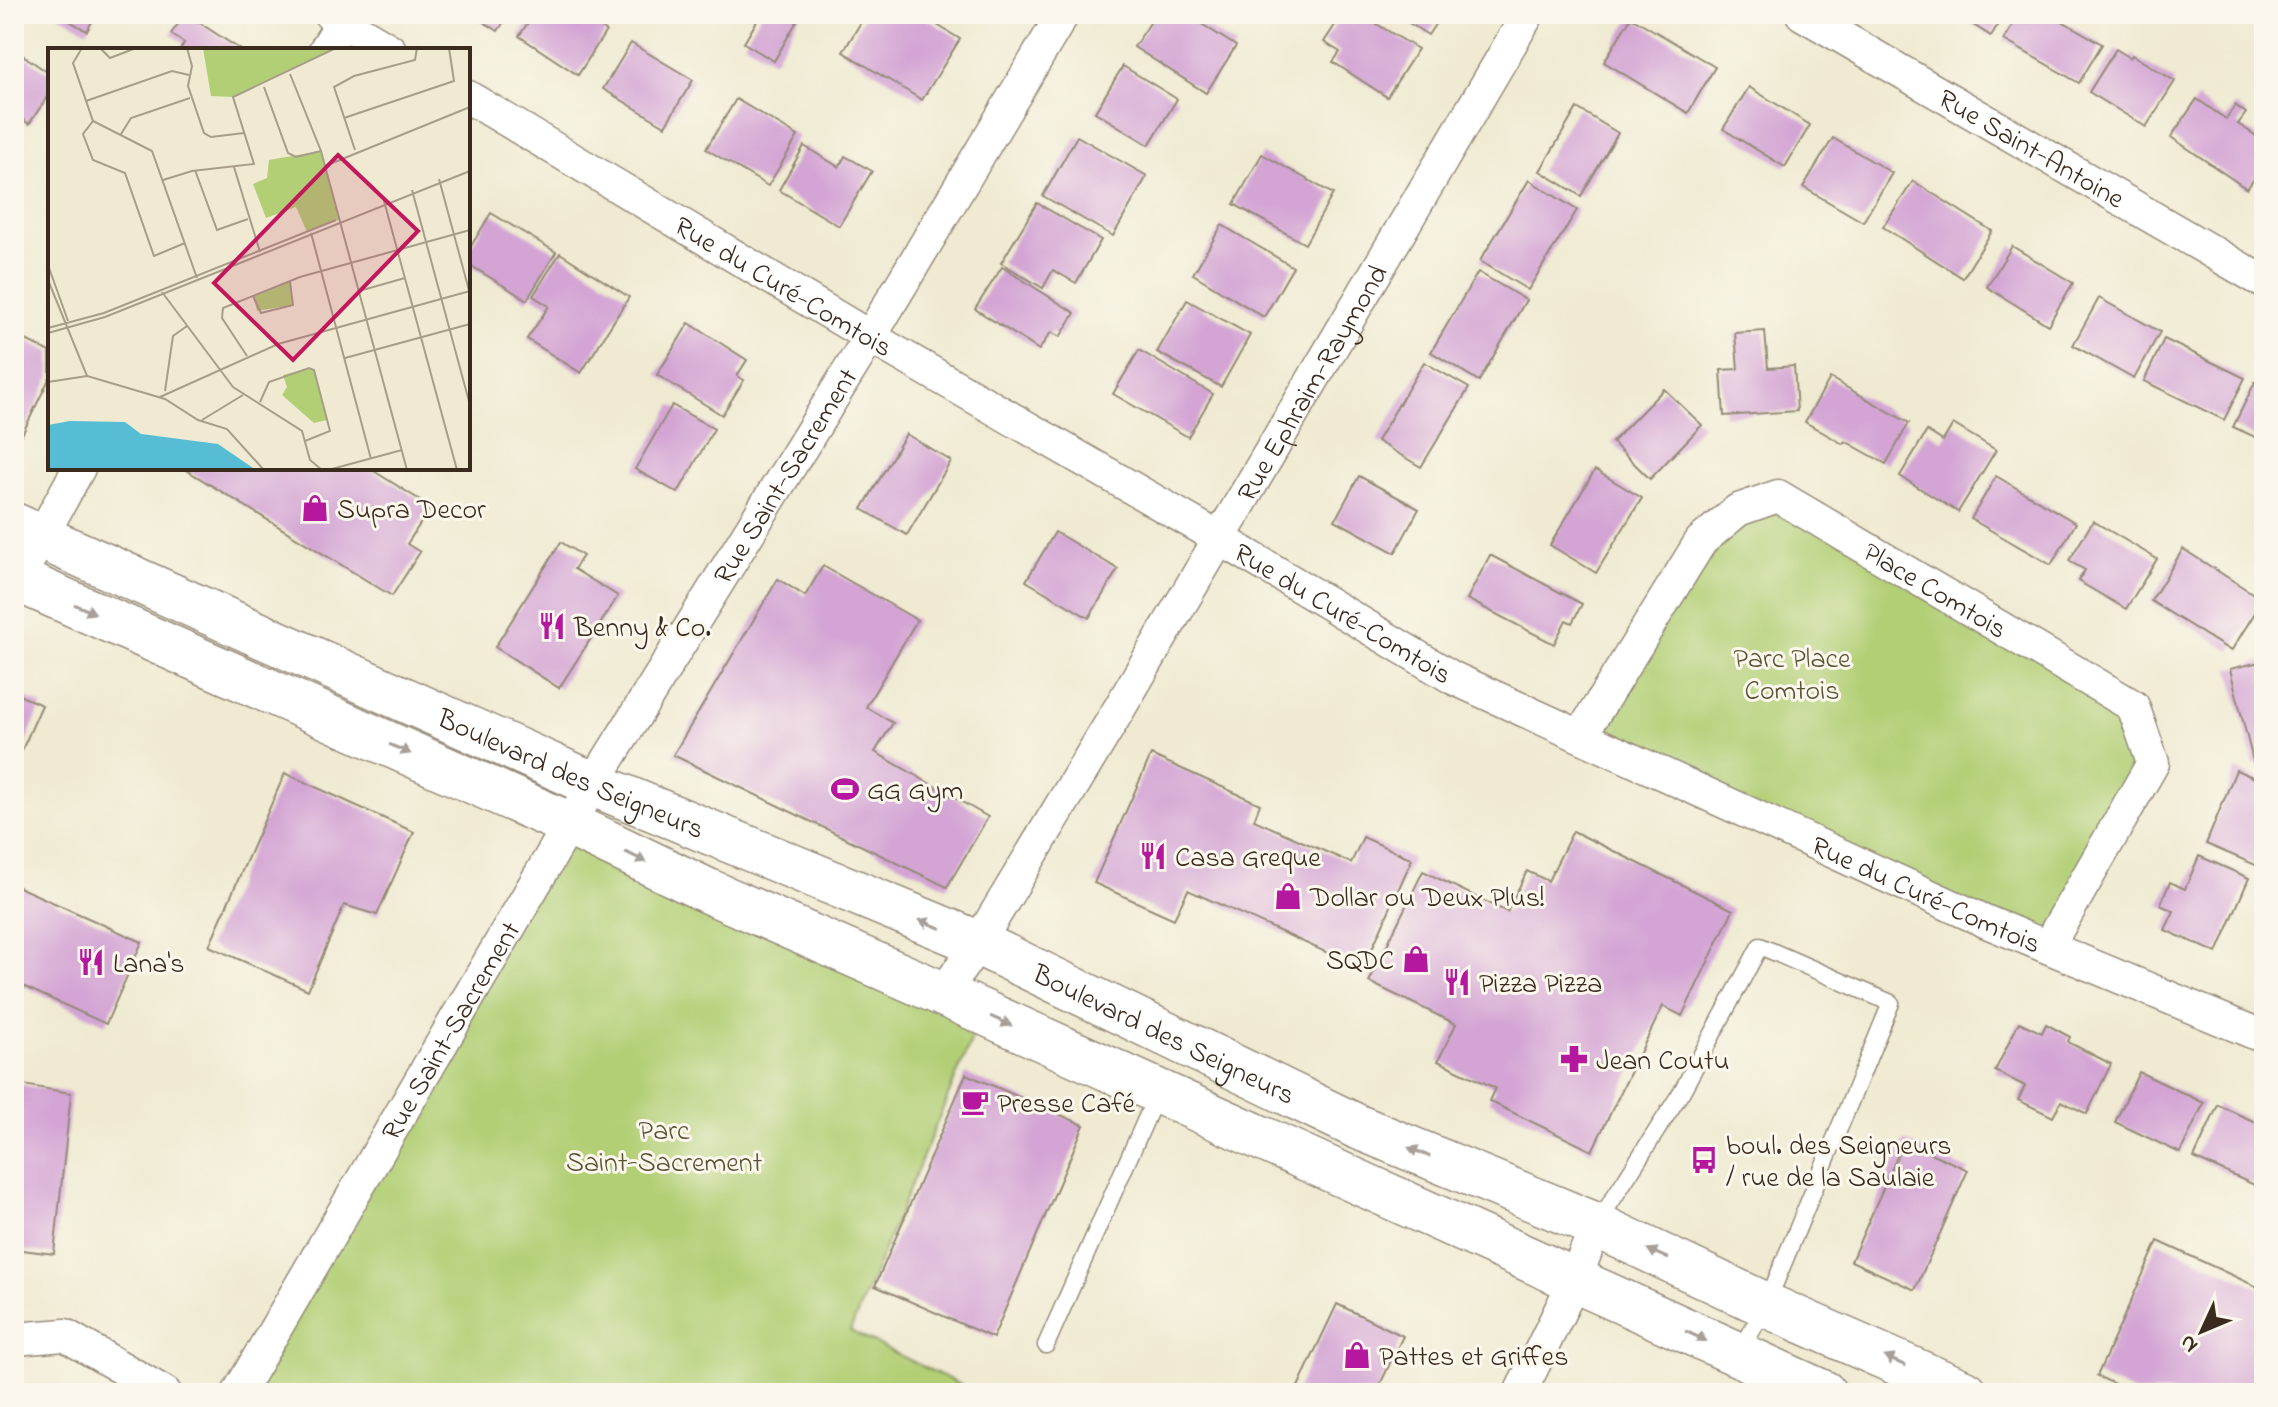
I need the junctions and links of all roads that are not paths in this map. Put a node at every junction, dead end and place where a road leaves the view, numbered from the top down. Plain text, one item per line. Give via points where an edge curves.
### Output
1 (1063, 14) edge
2 (1528, 14) edge
3 (1802, 14) edge
4 (339, 16) edge
5 (326, 48) edge
6 (387, 48) edge
7 (470, 98) edge
8 (2264, 282) edge
9 (870, 337) junction
10 (77, 470) edge
11 (27, 531) edge
12 (1219, 538) junction
13 (16, 579) edge
14 (264, 638) junction
15 (244, 679) junction
16 (360, 680) junction
17 (341, 723) junction
18 (1581, 735) junction
19 (593, 784) junction
20 (569, 824) junction
21 (978, 943) junction
22 (2048, 946) junction
23 (943, 994) junction
24 (2264, 1037) edge
25 (1159, 1091) junction
26 (1596, 1225) junction
27 (1575, 1280) junction
28 (1766, 1305) junction
29 (14, 1339) edge
30 (1046, 1345) dead end
31 (1738, 1356) junction
32 (1798, 1388) edge
33 (165, 1393) edge
34 (238, 1393) edge
35 (1520, 1393) edge
36 (1966, 1393) edge

1 - 9 street, Rue Saint-Sacrement
2 - 12 street, Rue Ephraim-Raymond
3 - 8 street, Rue Saint-Antoine
4 - 5 street
4 - 6 street
7 - 9 street, Rue du Curé-Comtois
9 - 12 street, Rue du Curé-Comtois
9 - 19 street, Rue Saint-Sacrement
10 - 11 street
11 - 13 street
11 - 14 main road, Boulevard des Seigneurs
12 - 18 street, Rue du Curé-Comtois via 1453,678
12 - 21 street, Rue Ephraim-Raymond
13 -> 15 main road, Boulevard des Seigneurs
14 - 15 main road
14 - 16 main road, Boulevard des Seigneurs
15 - 17 main road, Boulevard des Seigneurs
16 - 17 main road
16 - 19 main road, Boulevard des Seigneurs
17 -> 20 main road, Boulevard des Seigneurs
18 - 22 street, Rue du Curé-Comtois
18 - 22 street, Place Comtois via 1701,541 1738,510 1778,496 2133,706 2153,763
19 - 20 street, Rue Saint-Sacrement
21 -> 19 main road, Boulevard des Seigneurs
20 -> 23 main road, Boulevard des Seigneurs
20 - 34 street, Rue Saint-Sacrement
21 - 23 street, Rue Ephraim-Raymond
26 -> 21 main road, Boulevard des Seigneurs via 1358,1127
22 - 24 street, Rue du Curé-Comtois
23 -> 25 main road, Boulevard des Seigneurs
25 - 27 main road, Boulevard des Seigneurs
25 - 30 lane
26 - 27 street
28 -> 26 main road, Boulevard des Seigneurs
26 - 28 lane via 1682,1091 1760,946 1891,1003
27 -> 31 main road, Boulevard des Seigneurs
27 - 35 street
28 - 31 lane
36 -> 28 main road, Boulevard des Seigneurs
29 - 33 street via 65,1335
31 - 32 main road, Boulevard des Seigneurs

